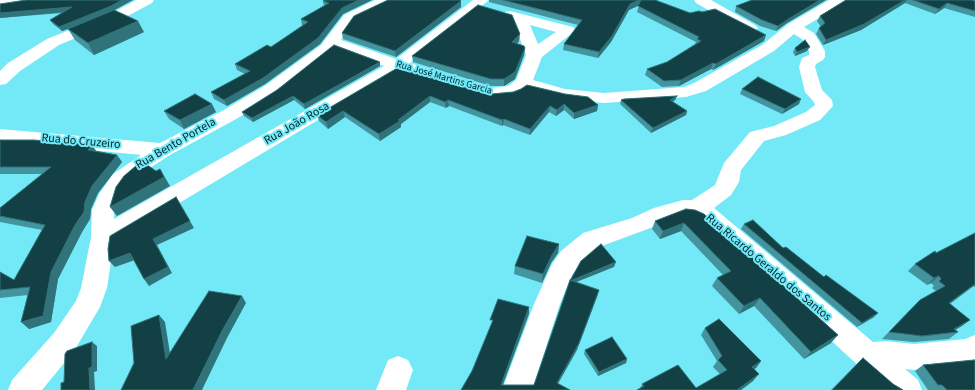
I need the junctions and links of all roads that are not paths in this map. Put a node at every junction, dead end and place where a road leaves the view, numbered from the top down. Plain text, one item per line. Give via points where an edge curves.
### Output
1 (24, 0) edge
2 (147, 0) edge
3 (386, 0) edge
4 (457, 0) edge
5 (701, 0) edge
6 (839, 0) edge
7 (0, 3) edge
8 (486, 6) edge
9 (520, 18) junction
10 (793, 27) junction
11 (779, 40) junction
12 (332, 42) junction
13 (534, 55) junction
14 (398, 65) junction
15 (0, 80) edge
16 (522, 83) junction
17 (0, 135) edge
18 (163, 150) junction
19 (696, 209) junction
20 (103, 237) junction
21 (975, 348) edge
22 (869, 355) junction
23 (23, 390) edge
24 (517, 390) edge
25 (907, 390) edge

1 - 7 street
2 - 15 street via 119,15 53,42 14,67
3 - 12 street, Rua Bento Portela via 349,18
4 - 8 street
5 - 11 street via 754,30
6 - 10 street
8 - 9 street
8 - 14 street, Rua João Rosa
9 - 13 street
9 - 13 street via 568,30
10 - 11 street
10 - 19 street via 808,36 817,51 817,57 808,62 807,67 814,92 823,100 824,106 813,116 786,128 757,136 731,168 723,190
11 - 16 street via 711,81 686,92 588,98
12 - 14 street, Rua José Martins Garcia
12 - 18 street, Rua Bento Portela via 320,55 272,89
13 - 16 street
14 - 16 street, Rua José Martins Garcia via 491,93 511,92
14 - 20 street, Rua João Rosa
17 - 18 street, Rua do Cruzeiro
18 - 20 street, Rua Bento Portela via 135,168 115,187 104,210
19 - 22 street, Rua Ricardo Geraldo dos Santos via 710,216
19 - 24 street, Rua Ricardo Geraldo dos Santos via 683,208 668,212 591,240 570,258 561,271 542,315
20 - 23 street, Rua Bento Portela via 94,288 87,307 64,342
21 - 22 street via 965,352 914,356
22 - 25 street, Rua Ricardo Geraldo dos Santos

